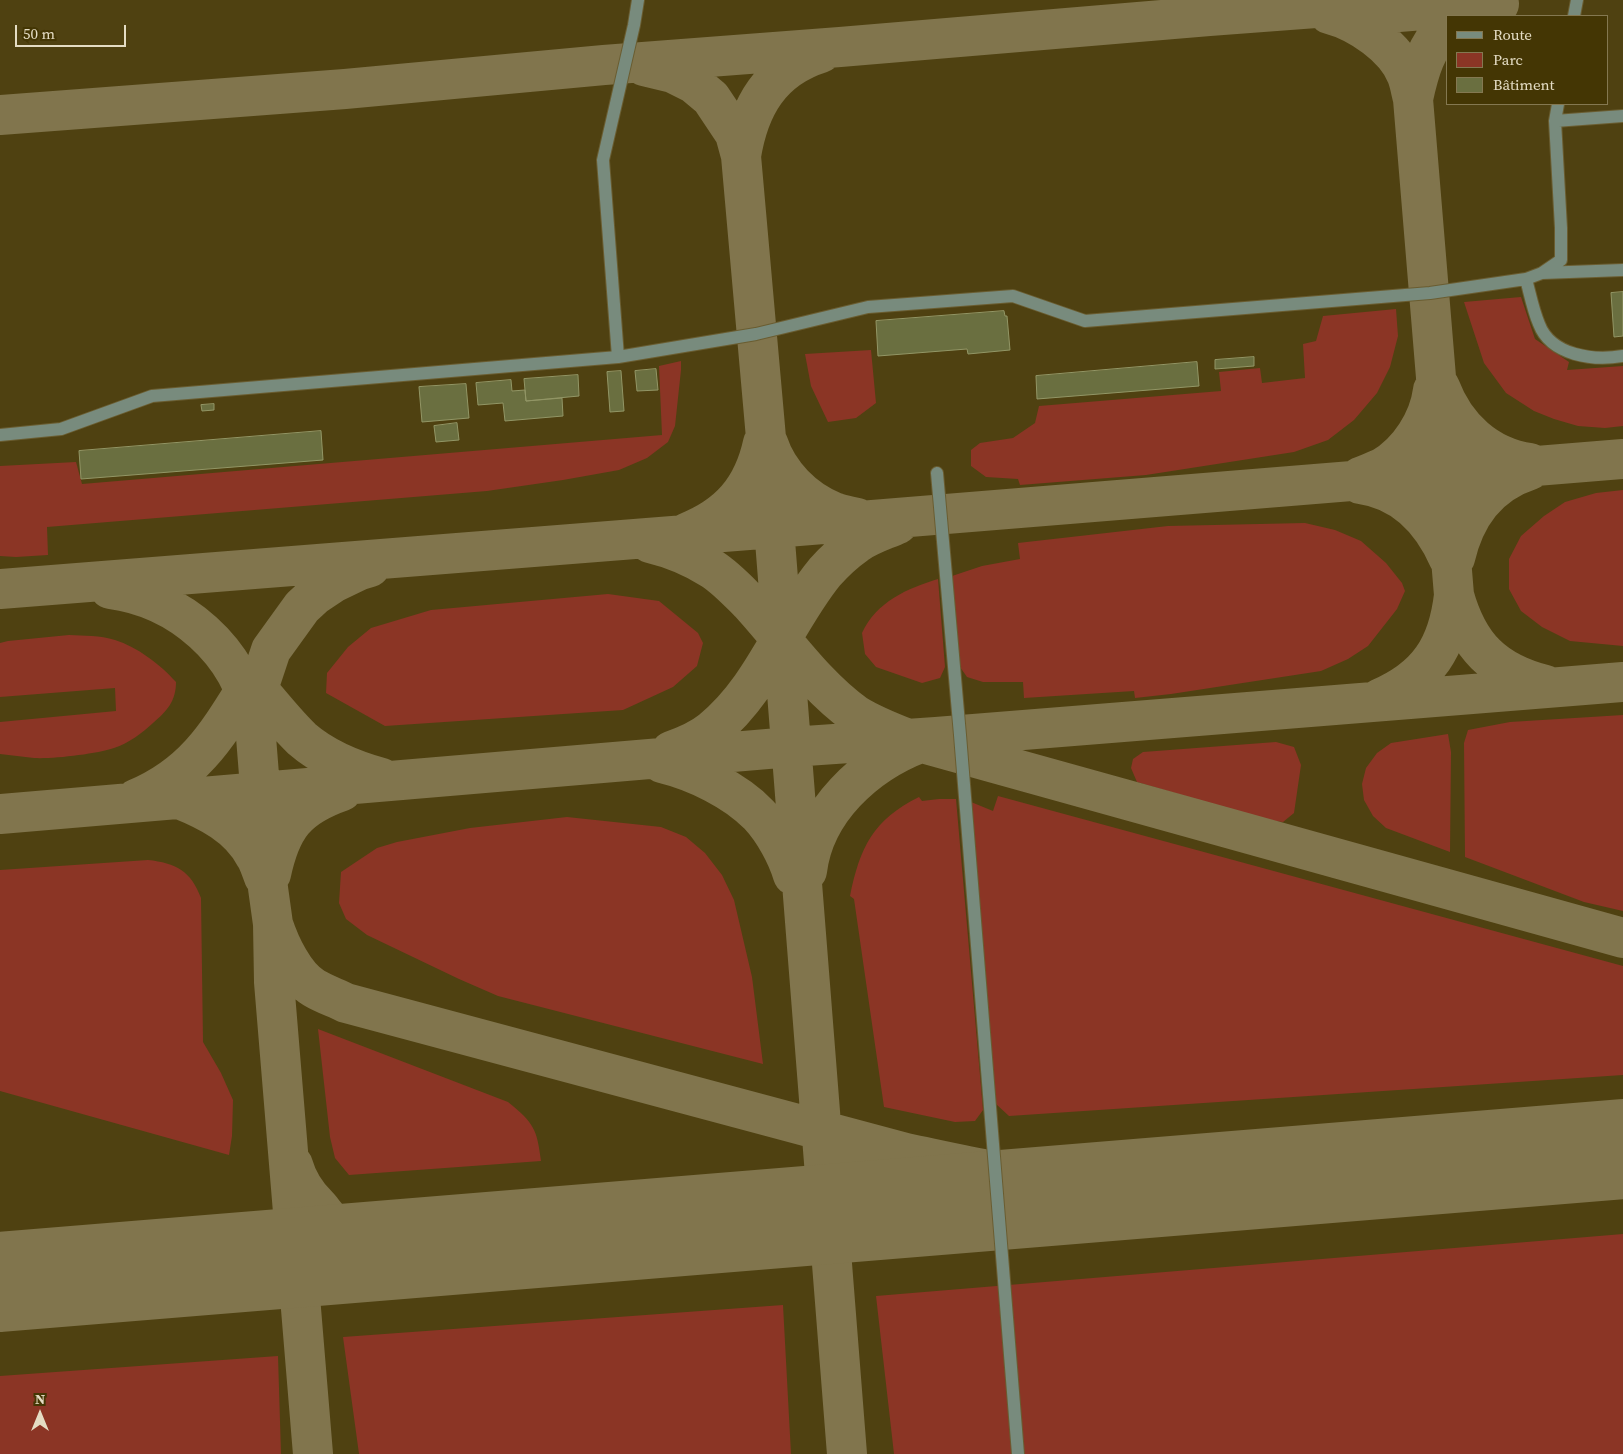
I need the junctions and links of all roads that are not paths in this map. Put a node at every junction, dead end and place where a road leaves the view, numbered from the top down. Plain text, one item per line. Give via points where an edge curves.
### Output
1 (638, 0) edge
2 (1577, 0) edge
3 (1574, 15) edge
4 (1558, 105) edge
5 (1623, 116) edge
6 (1555, 121) junction
7 (1623, 270) edge
8 (1542, 273) junction
9 (1526, 280) junction
10 (1623, 356) edge
11 (618, 357) junction
12 (0, 434) edge
13 (937, 472) dead end
14 (1018, 1454) edge

1 - 11 lane via 602,160
2 - 3 lane
4 - 6 lane
5 - 6 lane
6 - 8 lane via 1561,260
7 - 8 lane
8 - 9 lane
9 - 10 lane via 1539,326 1564,351 1587,357
9 - 11 lane via 1427,293 1085,322 1013,296 868,307 756,334
11 - 12 lane via 152,396 61,428
13 - 14 lane

